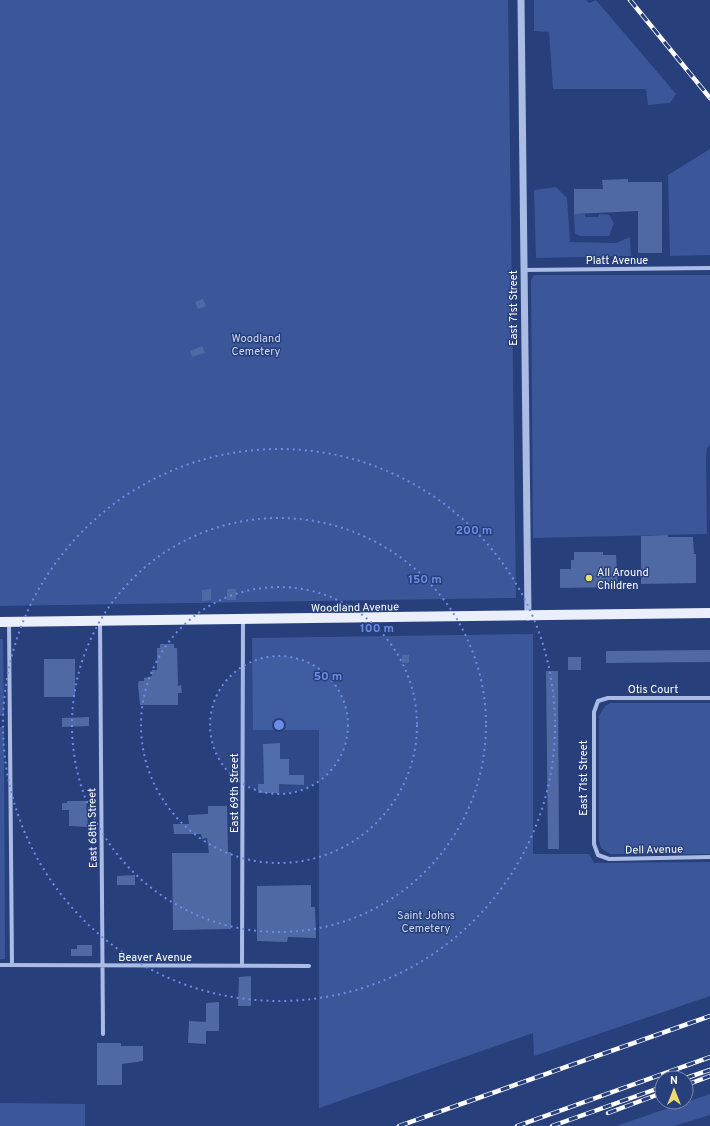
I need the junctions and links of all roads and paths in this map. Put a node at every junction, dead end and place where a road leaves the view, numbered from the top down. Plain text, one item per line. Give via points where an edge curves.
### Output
1 (521, 0) edge
2 (710, 268) edge
3 (524, 270) junction
4 (710, 613) edge
5 (528, 616) junction
6 (243, 620) junction
7 (5, 622) edge
8 (100, 622) junction
9 (710, 698) edge
10 (598, 701) joint
11 (598, 855) joint
12 (710, 857) edge
13 (0, 965) edge
14 (12, 966) junction
15 (103, 966) junction
16 (242, 966) junction
17 (309, 966) dead end
18 (103, 1034) dead end

1 - 3 street, East 71st Street
2 - 3 street, Platt Avenue
3 - 5 street, East 71st Street
4 - 5 main road, Woodland Avenue
5 - 6 main road, Woodland Avenue
6 - 8 main road, Woodland Avenue
6 - 16 street, East 69th Street
7 - 8 main road, Woodland Avenue
7 - 14 street
8 - 15 street, East 68th Street
9 - 10 street, Otis Court via 608,698
10 - 11 street, East 71st Street via 594,712 594,844
11 - 12 street, Dell Avenue via 609,858
13 - 14 street, Beaver Avenue
14 - 15 street, Beaver Avenue
15 - 16 street, Beaver Avenue
15 - 18 street, East 68th Street
16 - 17 street, Beaver Avenue

